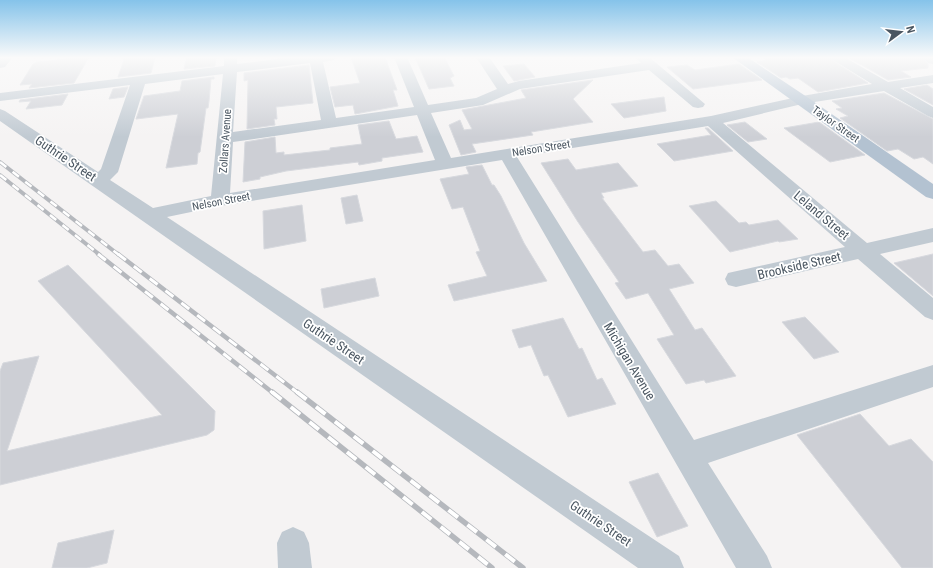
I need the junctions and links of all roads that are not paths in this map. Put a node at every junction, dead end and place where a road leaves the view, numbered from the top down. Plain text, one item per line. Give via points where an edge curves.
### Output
1 (110, 84) edge
2 (137, 84) edge
3 (229, 84) edge
4 (325, 84) edge
5 (412, 84) edge
6 (500, 84) edge
7 (527, 84) edge
8 (673, 84) edge
9 (777, 84) edge
10 (882, 84) edge
11 (901, 84) edge
12 (886, 86) junction
13 (505, 90) junction
14 (0, 97) edge
15 (802, 100) junction
16 (698, 104) dead end
17 (423, 110) junction
18 (933, 113) edge
19 (0, 114) edge
20 (711, 121) junction
21 (329, 123) junction
22 (225, 138) junction
23 (506, 153) junction
24 (445, 163) junction
25 (98, 180) junction
26 (933, 193) edge
27 (220, 200) junction
28 (149, 215) junction
29 (933, 235) edge
30 (864, 251) junction
31 (736, 279) dead end
32 (933, 311) edge
33 (933, 376) edge
34 (687, 456) junction
35 (667, 568) edge
36 (755, 568) edge

1 - 14 street
2 - 25 street via 110,172
3 - 22 street, Zollars Avenue
4 - 21 street
5 - 17 street
6 - 13 street
7 - 13 street
8 - 16 street
9 - 15 main road, Taylor Street
10 - 12 street
11 - 12 street, Nelson Street
12 - 15 street, Nelson Street
12 - 18 street
13 - 17 street via 478,102
15 - 20 street, Nelson Street
15 - 26 main road, Taylor Street
17 - 21 street
17 - 24 street
19 - 25 street, Guthrie Street
20 - 23 street, Nelson Street
20 - 30 street, Leland Street
21 - 22 street
22 - 27 street, Zollars Avenue
23 - 24 street, Nelson Street
23 - 34 street, Michigan Avenue
24 - 27 street, Nelson Street
25 - 28 street, Guthrie Street
27 - 28 street, Nelson Street
28 - 35 street, Guthrie Street
29 - 30 street, Brookside Street
30 - 31 street, Brookside Street
30 - 32 street, Leland Street
33 - 34 street
34 - 36 street, Michigan Avenue

